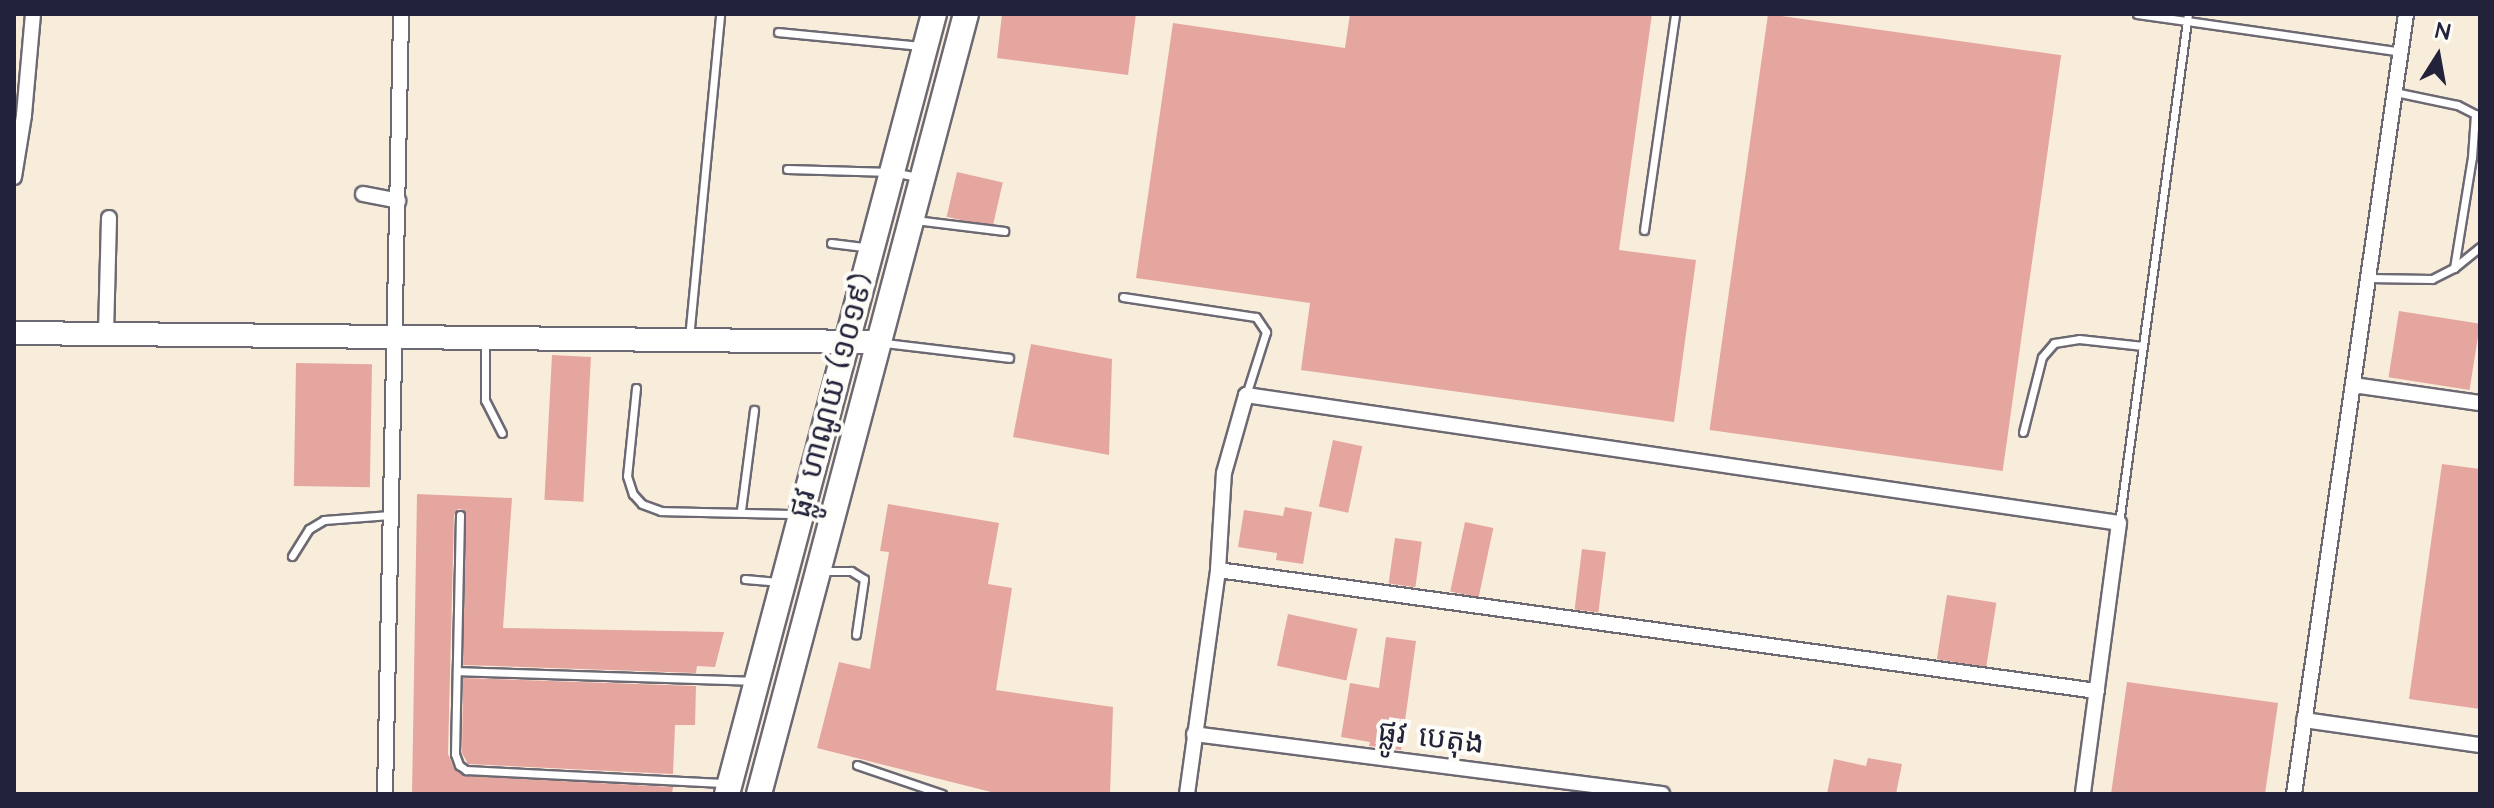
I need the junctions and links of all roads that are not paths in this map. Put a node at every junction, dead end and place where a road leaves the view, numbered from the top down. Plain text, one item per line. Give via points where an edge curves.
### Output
1 (33, 14) edge
2 (401, 14) edge
3 (720, 14) edge
4 (934, 14) edge
5 (966, 14) edge
6 (1675, 14) edge
7 (2137, 14) edge
8 (2406, 14) edge
9 (2155, 15) edge
10 (2188, 18) edge
11 (778, 32) dead end
12 (926, 47) junction
13 (2401, 52) junction
14 (2395, 92) junction
15 (2478, 116) edge
16 (787, 169) dead end
17 (892, 172) junction
18 (14, 177) edge
19 (924, 178) junction
20 (363, 194) dead end
21 (398, 201) junction
22 (109, 218) dead end
23 (912, 219) junction
24 (1644, 230) dead end
25 (1004, 231) dead end
26 (831, 243) dead end
27 (2480, 247) edge
28 (872, 248) junction
29 (2454, 268) junction
30 (2368, 278) junction
31 (1123, 297) dead end
32 (14, 333) edge
33 (106, 333) junction
34 (392, 337) junction
35 (485, 338) junction
36 (689, 340) junction
37 (848, 342) junction
38 (879, 342) junction
39 (2143, 346) junction
40 (1009, 358) dead end
41 (2353, 385) junction
42 (636, 388) dead end
43 (1246, 395) junction
44 (2480, 403) edge
45 (754, 410) dead end
46 (2023, 432) dead end
47 (502, 433) dead end
48 (741, 510) junction
49 (802, 514) junction
50 (390, 515) junction
51 (460, 515) dead end
52 (2119, 523) junction
53 (292, 556) dead end
54 (1218, 570) junction
55 (818, 571) junction
56 (745, 579) dead end
57 (784, 582) junction
58 (856, 634) dead end
59 (457, 671) junction
60 (758, 681) junction
61 (2097, 691) junction
62 (2304, 720) junction
63 (1194, 734) junction
64 (2480, 745) edge
65 (857, 765) dead end
66 (729, 789) edge
67 (385, 794) edge
68 (759, 794) edge
69 (942, 794) edge
70 (1187, 794) edge
71 (1662, 794) edge
72 (2083, 794) edge
73 (2294, 794) edge

1 - 18 street
2 - 21 street
3 - 36 lane
4 - 12 main road, ផ្លូវ ហាណូយ (១០១៩)
5 - 19 main road, ផ្លូវ ហាណូយ (១០១៩)
6 - 24 lane
7 - 9 lane
8 - 13 street
9 - 10 lane
10 - 13 lane
10 - 39 lane
11 - 12 lane
12 - 17 main road, ផ្លូវ ហាណូយ (១០១៩)
13 - 14 street
14 - 15 lane via 2457,105
14 - 30 street
15 - 29 lane
16 - 17 lane
17 - 19 lane
17 - 28 main road, ផ្លូវ ហាណូយ (១០១៩)
19 - 23 main road, ផ្លូវ ហាណូយ (១០១៩)
20 - 21 street
21 - 34 street
22 - 33 street
23 - 25 lane
23 - 38 main road, ផ្លូវ ហាណូយ (១០១៩)
26 - 28 lane
27 - 29 lane
28 - 37 main road, ផ្លូវ ហាណូយ (១០១៩)
29 - 30 lane via 2432,279
30 - 41 street
31 - 43 lane via 1256,317 1266,332
32 - 33 street
33 - 34 street
34 - 35 street
34 - 50 street
35 - 36 street
35 - 47 lane via 485,400
36 - 37 street
37 - 38 street
37 - 49 main road, ផ្លូវ ហាណូយ (១០១៩)
38 - 40 lane
38 - 55 main road, ផ្លូវ ហាណូយ (១០១៩)
39 - 46 lane via 2079,339 2054,343 2042,357
39 - 52 lane
41 - 44 street
41 - 62 street
42 - 48 lane via 627,476 633,494 661,511
43 - 52 street
43 - 54 street via 1224,473
45 - 48 lane
48 - 49 lane
49 - 57 main road, ផ្លូវ ហាណូយ (១០១៩)
50 - 53 lane via 324,520 309,529
50 - 67 street
51 - 59 lane
52 - 61 street
54 - 61 street
54 - 63 street
55 - 58 lane via 851,571 864,579
55 - 68 main road, ផ្លូវ ហាណូយ (១០១៩)
56 - 57 lane
57 - 60 main road, ផ្លូវ ហាណូយ (១០១៩)
59 - 60 lane
59 - 66 lane via 455,754 466,770
60 - 66 main road, ផ្លូវ ហាណូយ (១០១៩)
61 - 72 street
62 - 64 street
62 - 73 street
63 - 70 street
63 - 71 street, ផ្លូវ បេតុង
65 - 69 lane

